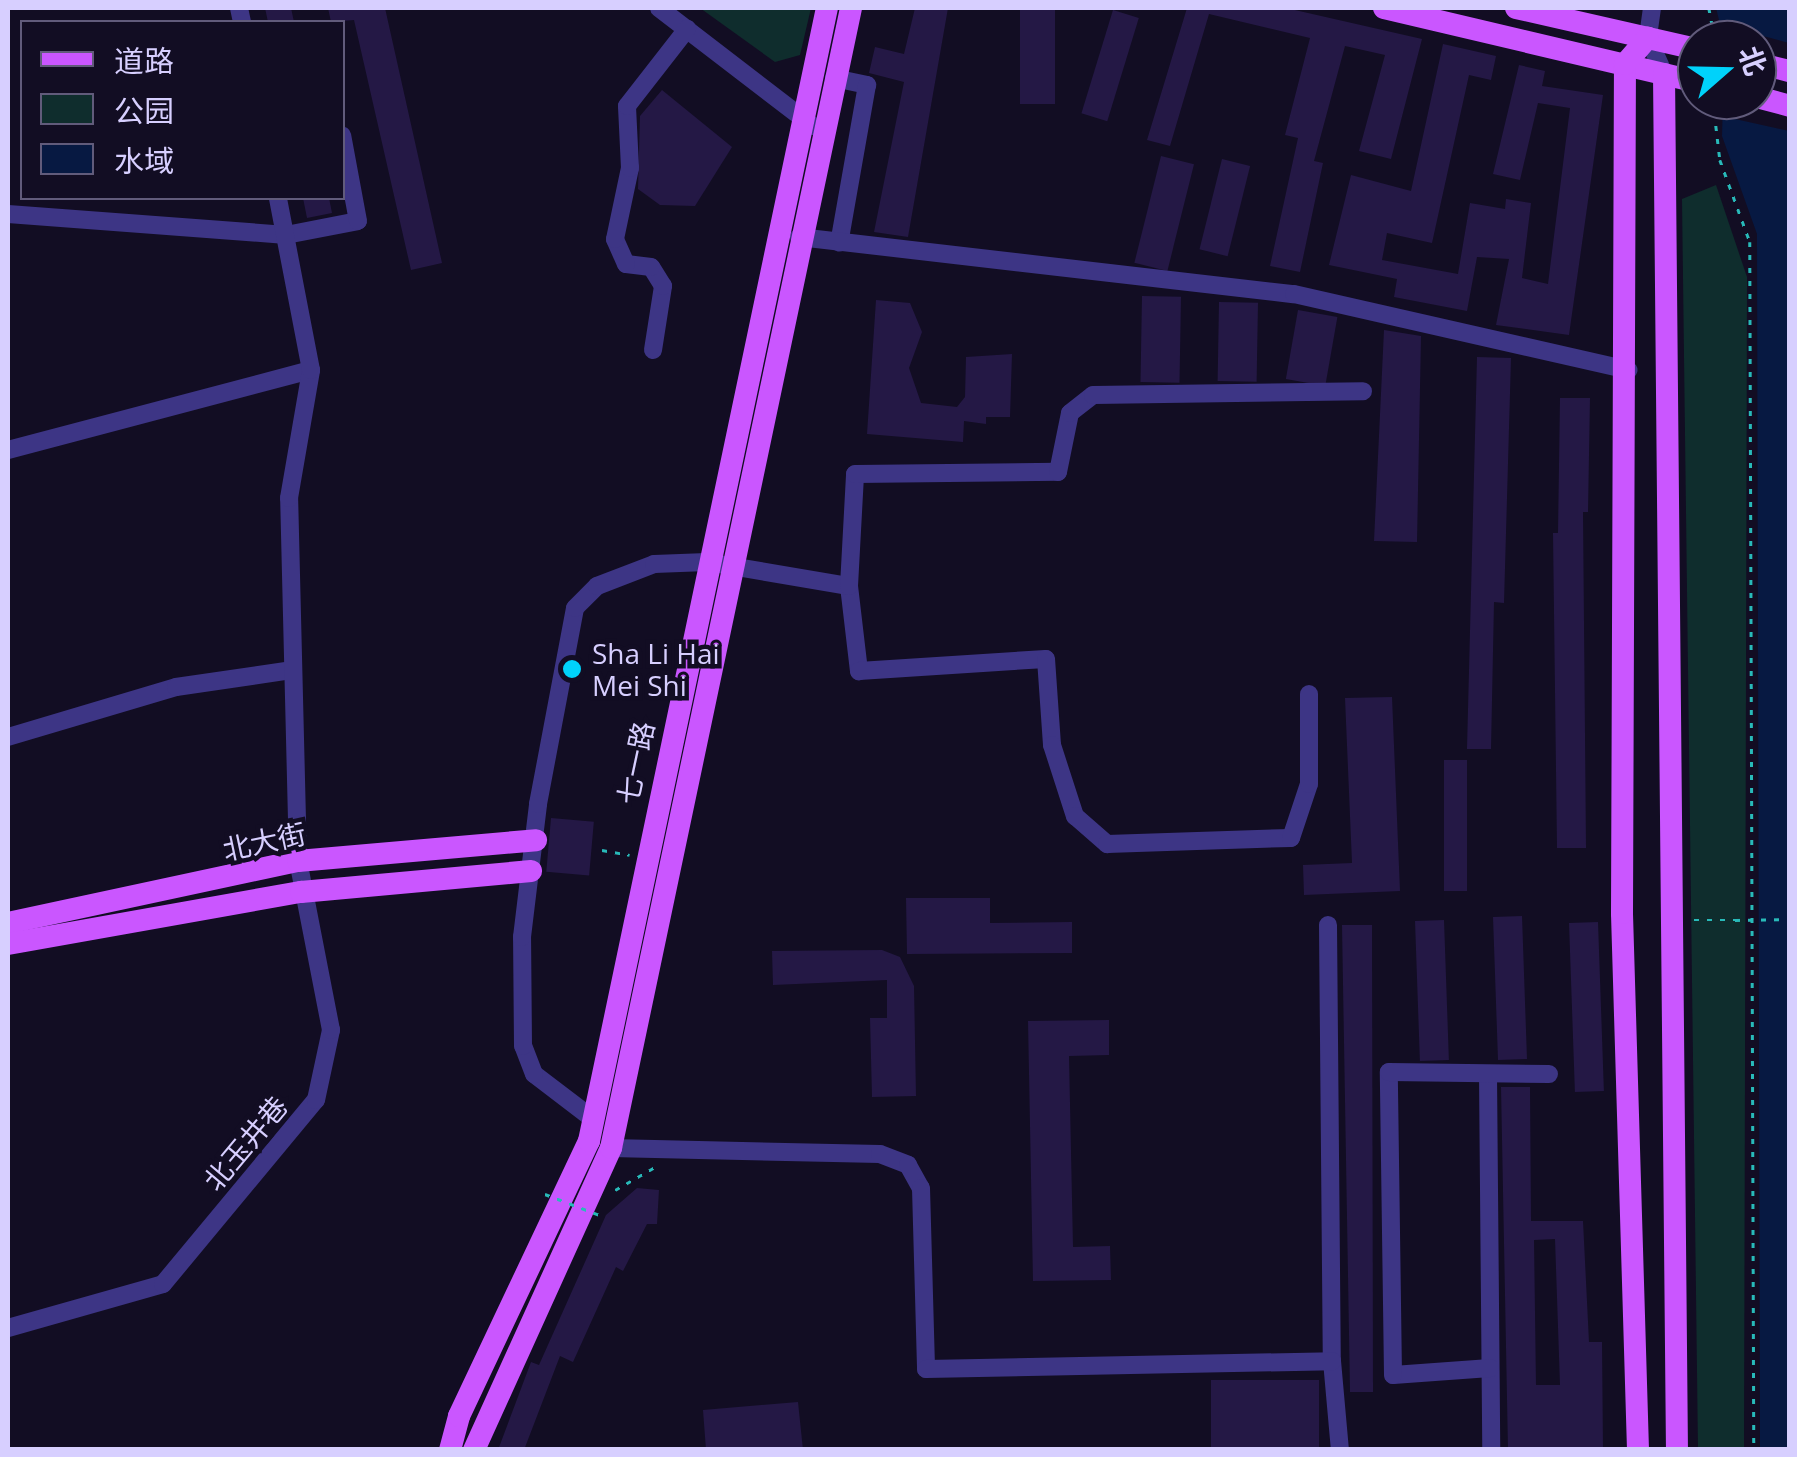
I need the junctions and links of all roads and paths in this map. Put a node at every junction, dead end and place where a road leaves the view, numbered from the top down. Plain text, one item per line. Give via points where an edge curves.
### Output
1 (659, 8) edge
2 (827, 8) edge
3 (851, 8) edge
4 (1384, 8) edge
5 (1516, 8) edge
6 (1652, 8) edge
7 (688, 29) junction
8 (1648, 38) junction
9 (1677, 45) edge
10 (1625, 64) junction
11 (1664, 74) junction
12 (1677, 77) edge
13 (834, 78) junction
14 (801, 117) junction
15 (1715, 120) edge
16 (821, 132) junction
17 (345, 151) edge
18 (278, 200) edge
19 (8, 214) edge
20 (286, 235) junction
21 (799, 237) junction
22 (839, 243) junction
23 (653, 350) dead end
24 (312, 370) junction
25 (1628, 370) junction
26 (1363, 391) dead end
27 (8, 450) edge
28 (707, 562) junction
29 (731, 566) junction
30 (849, 586) junction
31 (293, 670) junction
32 (1309, 694) dead end
33 (8, 737) edge
34 (536, 840) junction
35 (602, 850) dead end
36 (647, 858) junction
37 (298, 861) junction
38 (532, 870) junction
39 (301, 892) junction
40 (1790, 919) edge
41 (1672, 921) junction
42 (8, 924) edge
43 (1328, 926) dead end
44 (8, 944) edge
45 (1488, 1074) junction
46 (1550, 1074) dead end
47 (593, 1119) junction
48 (611, 1148) junction
49 (661, 1149) junction
50 (546, 1194) dead end
51 (8, 1328) edge
52 (1332, 1362) junction
53 (1490, 1368) junction
54 (450, 1450) edge
55 (474, 1450) edge
56 (1340, 1450) edge
57 (1491, 1450) edge
58 (1638, 1450) edge
59 (1677, 1450) edge
60 (1754, 1450) edge

1 - 7 street
2 - 14 main road, 七一路
3 - 13 main road, 七一路
4 - 10 main road
5 - 8 main road
6 - 8 street
7 - 14 street
7 - 23 street via 627,106 630,168 615,239 626,264 651,267 662,286
8 - 9 main road
8 - 10 main road
8 - 11 street
10 - 11 main road
10 - 25 main road
11 - 12 main road
11 - 41 main road
13 - 16 main road, 七一路
13 - 22 street via 867,84
14 - 16 street
14 - 28 main road, 七一路
15 - 60 path via 1720,160 1750,242
16 - 21 main road, 七一路
17 - 20 street via 358,220
18 - 20 street
19 - 20 street
20 - 24 street
21 - 22 street
21 - 29 main road, 七一路
22 - 25 street via 1294,294
24 - 27 street
24 - 31 street, 北玉井巷 via 289,498
25 - 58 main road via 1622,913
26 - 30 street via 1093,395 1070,413 1058,472 855,474
28 - 29 street
28 - 34 street via 654,564 597,586 575,608
28 - 36 main road, 七一路
29 - 30 street
29 - 48 main road, 七一路
30 - 32 street via 859,671 1046,659 1052,745 1075,816 1107,844 1291,838 1309,784
31 - 33 street via 176,687
31 - 37 street, 北玉井巷
34 - 37 main road, 北大街
34 - 38 street
35 - 36 path
36 - 47 main road, 七一路
37 - 39 street, 北玉井巷
37 - 42 main road, 北大街
38 - 39 main road, 北大街
38 - 47 street via 522,937 523,1046 534,1074
39 - 44 main road, 北大街
39 - 51 street, 北玉井巷 via 331,1030 316,1100 163,1284
40 - 41 path, bridge
41 - 59 main road
43 - 52 street
45 - 46 street
45 - 53 street
45 - 53 street via 1389,1072 1393,1375
47 - 54 main road, 七一路
48 - 49 street
48 - 55 main road, 七一路
49 - 50 path, bridge via 655,1168 613,1192 602,1216
49 - 52 street via 880,1154 908,1165 922,1188 926,1369
52 - 56 street
53 - 57 street

